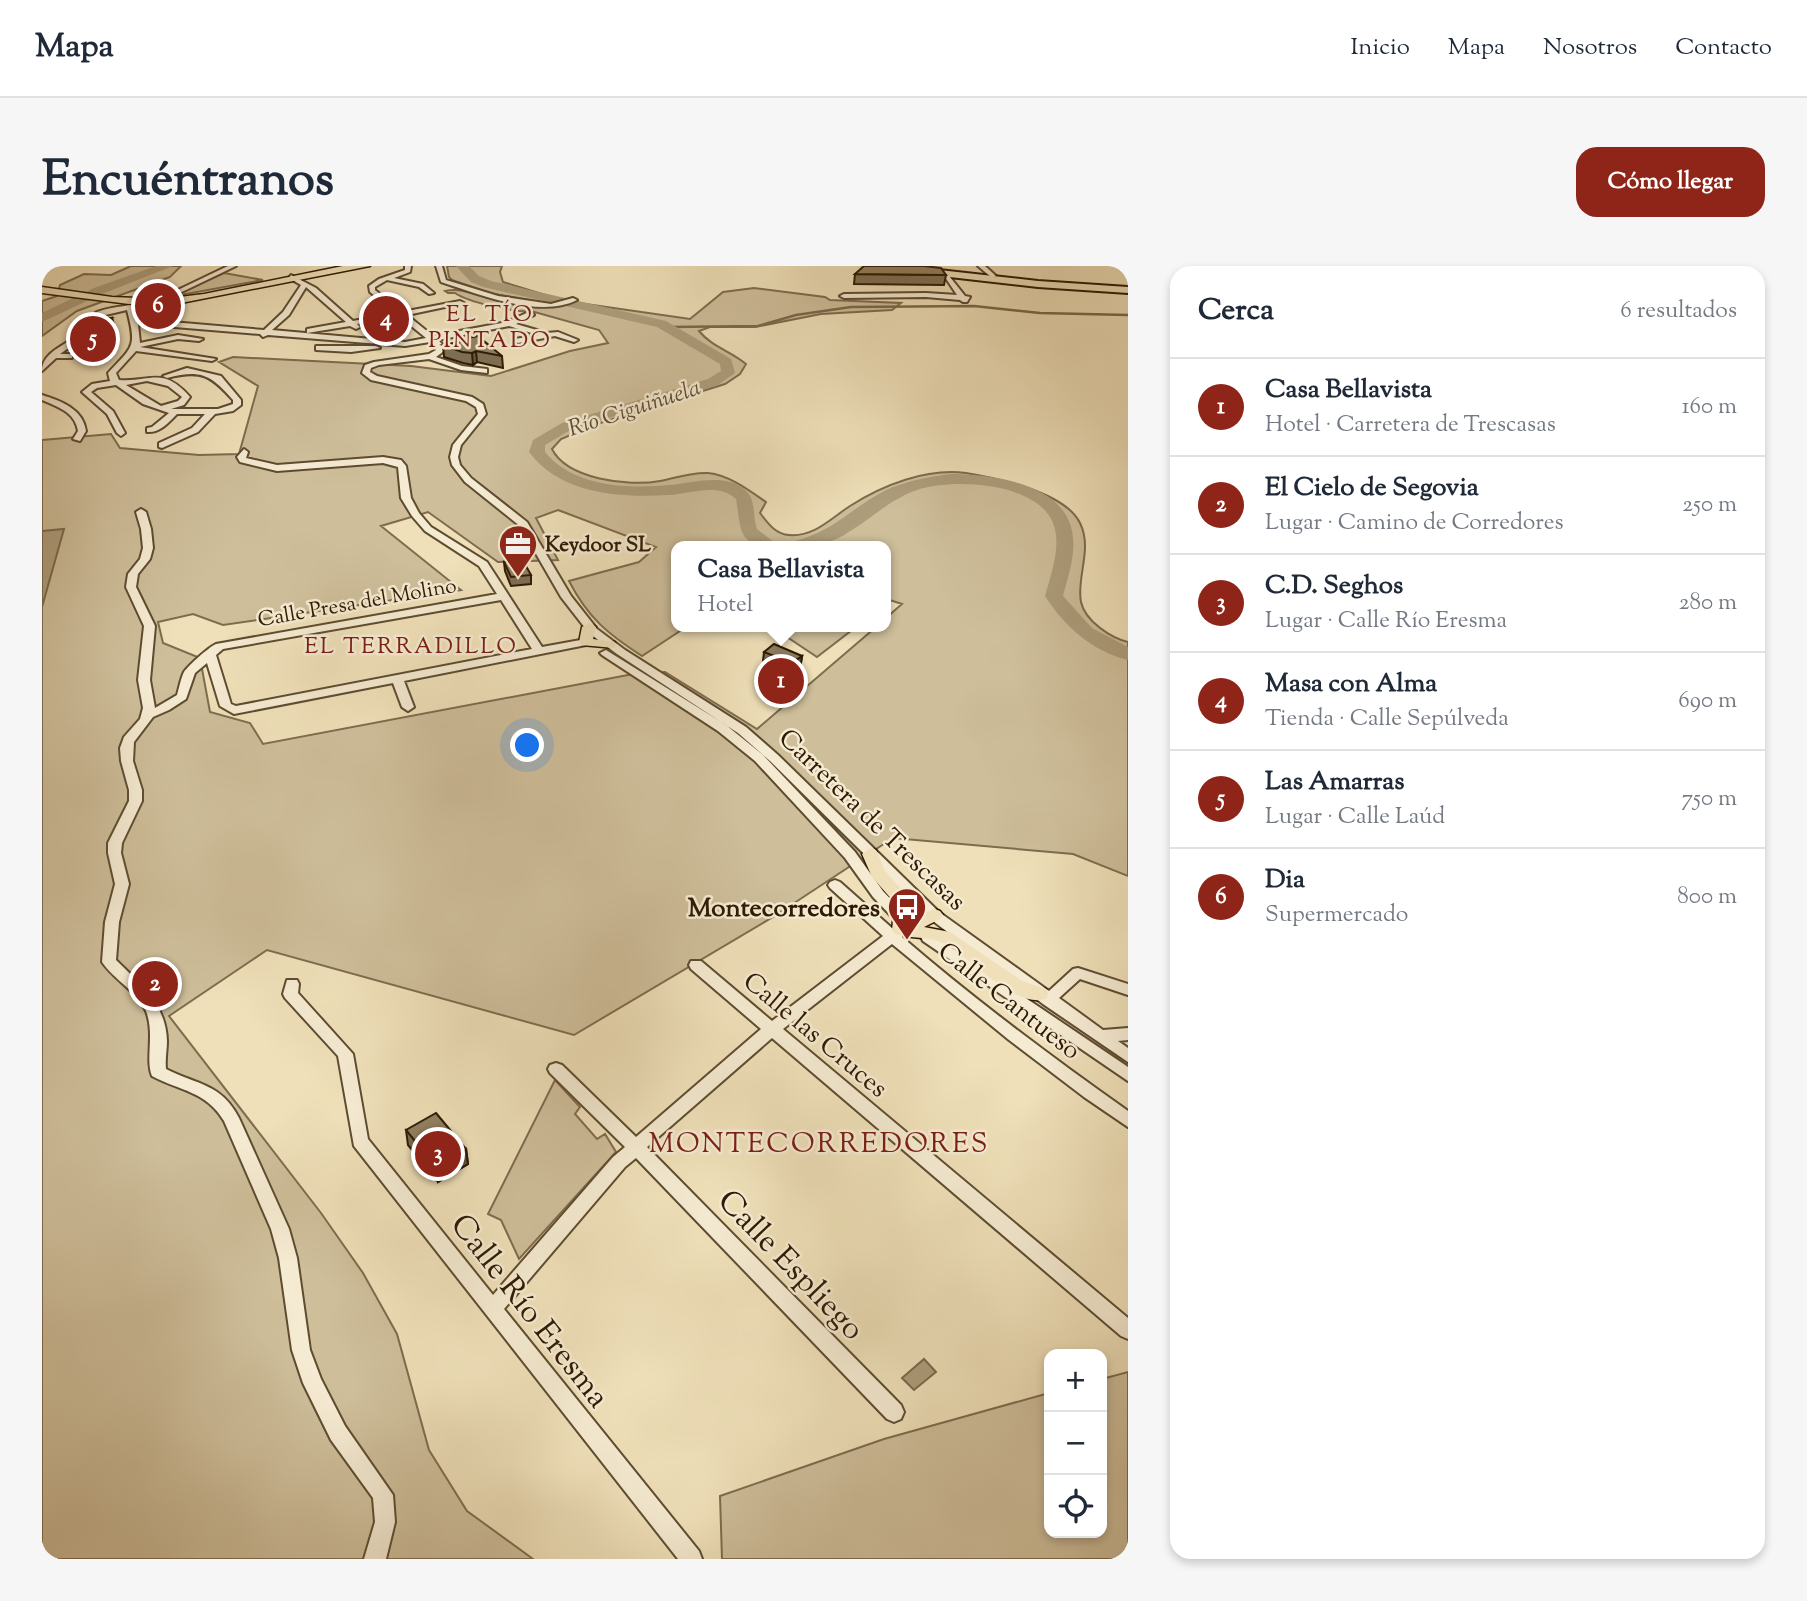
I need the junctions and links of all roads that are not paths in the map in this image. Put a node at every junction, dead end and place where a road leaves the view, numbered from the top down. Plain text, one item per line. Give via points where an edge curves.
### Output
1 (233, 266) edge
2 (341, 266) edge
3 (352, 266) edge
4 (366, 266) edge
5 (408, 266) edge
6 (439, 266) edge
7 (879, 266) edge
8 (906, 266) edge
9 (981, 266) edge
10 (314, 272) junction
11 (946, 274) junction
12 (993, 276) junction
13 (291, 277) junction
14 (386, 278) junction
15 (304, 285) junction
16 (42, 289) edge
17 (1128, 289) edge
18 (431, 293) dead end
19 (844, 296) dead end
20 (170, 299) junction
21 (126, 301) junction
22 (571, 301) dead end
23 (460, 303) dead end
24 (531, 313) dead end
25 (400, 314) junction
26 (203, 320) dead end
27 (134, 321) junction
28 (351, 323) junction
29 (509, 324) junction
30 (273, 326) junction
31 (471, 331) junction
32 (266, 332) junction
33 (293, 334) junction
34 (547, 335) junction
35 (480, 338) edge
36 (199, 339) dead end
37 (432, 339) junction
38 (369, 340) junction
39 (574, 340) dead end
40 (256, 341) dead end
41 (518, 341) dead end
42 (405, 344) junction
43 (137, 347) junction
44 (351, 350) dead end
45 (69, 356) dead end
46 (54, 357) junction
47 (429, 357) junction
48 (212, 359) dead end
49 (42, 369) edge
50 (484, 371) dead end
51 (167, 376) dead end
52 (119, 383) junction
53 (42, 397) edge
54 (159, 409) junction
55 (212, 412) junction
56 (174, 413) junction
57 (150, 430) dead end
58 (121, 433) dead end
59 (77, 439) dead end
60 (162, 445) dead end
61 (244, 452) dead end
62 (141, 512) dead end
63 (503, 596) junction
64 (589, 627) junction
65 (598, 645) junction
66 (214, 651) junction
67 (539, 651) junction
68 (397, 679) junction
69 (408, 706) dead end
70 (149, 714) junction
71 (870, 854) junction
72 (835, 885) dead end
73 (934, 915) junction
74 (897, 928) junction
75 (928, 937) dead end
76 (696, 965) dead end
77 (292, 984) dead end
78 (1128, 990) edge
79 (1044, 997) junction
80 (773, 1028) junction
81 (1128, 1034) edge
82 (1099, 1036) junction
83 (1128, 1056) edge
84 (556, 1069) dead end
85 (1128, 1075) edge
86 (1128, 1120) edge
87 (636, 1147) junction
88 (493, 1309) junction
89 (1128, 1330) edge
90 (894, 1412) dead end
91 (375, 1559) edge
92 (691, 1559) edge

1 - 20 street
2 - 20 main road
3 - 10 main road
4 - 10 main road
5 - 14 street via 407,272
6 - 22 street via 442,280 480,295 559,305
7 - 11 highway
8 - 12 highway
9 - 12 street
10 - 13 main road
11 - 17 highway
11 - 19 street via 967,302
12 - 17 highway
13 - 15 street
13 - 20 main road via 212,295
14 - 18 street via 421,285
14 - 25 street via 372,291
15 - 28 street
15 - 30 street
16 - 21 main road
20 - 21 main road
21 - 27 street
21 - 46 street via 93,318 89,328
23 - 25 street
24 - 29 street
25 - 28 street
25 - 37 street
26 - 30 street
27 - 32 street
27 - 43 street
28 - 33 street
28 - 38 street
29 - 31 street
29 - 34 street
30 - 32 street
31 - 35 street
31 - 37 street
32 - 33 street
32 - 40 street
33 - 38 street
34 - 39 street
34 - 41 street
36 - 43 street via 178,337
37 - 42 street
37 - 47 street via 441,349
38 - 42 street
42 - 44 street
43 - 48 street
43 - 52 street via 112,373
45 - 46 street
46 - 49 street
47 - 50 street, Carretera de Trescasas
47 - 64 street, Carretera de Trescasas via 379,362 366,373 469,399 480,406 481,414 457,445 456,466 524,524
51 - 55 street via 187,370 223,381 237,405
52 - 54 street
52 - 54 street via 159,378 186,397
52 - 58 street via 86,392 110,413
53 - 59 street via 79,419 82,431
54 - 56 street
55 - 56 street
55 - 60 street via 195,430
56 - 57 street
61 - 63 street via 243,460 273,468 398,462 406,498 415,514 428,528 484,564
62 - 70 street via 148,552 131,583 149,623 144,674
63 - 66 street, Calle Presa del Molino
63 - 67 street
64 - 65 main road
64 - 65 street, Carretera de Trescasas
65 - 67 street
65 - 71 street, Carretera de Trescasas via 749,735
65 - 74 street via 759,758 850,855
66 - 68 street via 224,704 234,710
66 - 70 street via 193,668 181,697
67 - 68 street
68 - 69 street
70 - 91 street via 126,747 137,793 134,809 114,846 122,887 114,912 109,962 141,989 155,1010 158,1072 213,1094 231,1118 289,1258 301,1350 313,1383 338,1433 383,1494 385,1522
71 - 73 street, Carretera de Trescasas
71 - 74 main road via 878,873 904,902
72 - 74 street, Calle Cantueso
73 - 74 main road
73 - 79 street, Carretera de Trescasas
74 - 79 main road via 944,936 1007,981
74 - 80 street
74 - 86 street, Calle Cantueso via 975,1008
75 - 85 street
76 - 80 street, Calle las Cruces
77 - 88 street, Calle Río Eresma via 290,994 345,1054 360,1141
78 - 79 street via 1078,974
79 - 82 street, Carretera de Trescasas
80 - 87 street
80 - 89 street, Calle las Cruces
81 - 82 street
82 - 83 street, Carretera de Trescasas
84 - 87 street, Calle Espliego
87 - 88 street
87 - 90 street, Calle Espliego
88 - 92 street, Calle Río Eresma

